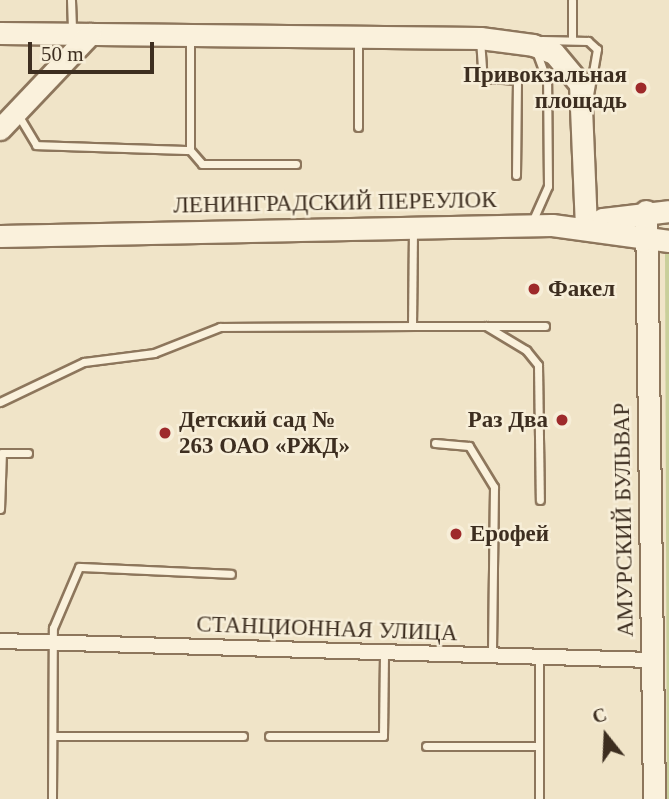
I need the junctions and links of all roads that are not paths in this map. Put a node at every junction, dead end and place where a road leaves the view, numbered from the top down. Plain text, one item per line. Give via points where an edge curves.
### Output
1 (71, 0) edge
2 (572, 0) edge
3 (0, 33) edge
4 (81, 34) junction
5 (191, 35) junction
6 (358, 37) junction
7 (480, 38) junction
8 (502, 39) junction
9 (572, 40) junction
10 (533, 45) junction
11 (582, 117) junction
12 (4, 123) edge
13 (358, 127) dead end
14 (190, 150) junction
15 (296, 163) dead end
16 (516, 175) dead end
17 (646, 211) junction
18 (669, 211) edge
19 (530, 225) junction
20 (413, 228) junction
21 (586, 228) junction
22 (0, 236) edge
23 (645, 241) junction
24 (669, 241) edge
25 (412, 326) junction
26 (486, 326) junction
27 (545, 326) dead end
28 (0, 402) edge
29 (435, 443) dead end
30 (28, 453) dead end
31 (540, 500) dead end
32 (0, 509) edge
33 (231, 574) dead end
34 (0, 641) edge
35 (52, 643) junction
36 (384, 654) junction
37 (492, 657) junction
38 (539, 658) junction
39 (652, 660) junction
40 (53, 736) junction
41 (243, 736) dead end
42 (269, 736) dead end
43 (426, 746) dead end
44 (539, 746) junction
45 (52, 799) edge
46 (539, 799) edge
47 (654, 799) edge

1 - 4 lane
2 - 9 lane
3 - 4 street
4 - 5 street
4 - 12 street
5 - 6 street
5 - 14 lane
6 - 7 street
6 - 13 lane
7 - 8 street
7 - 16 lane via 483,78 517,80
8 - 9 lane
8 - 10 street
9 - 11 lane via 588,41 600,58
10 - 11 street via 554,53 574,72
10 - 19 lane via 547,81 548,186 545,205
11 - 21 street
12 - 14 lane via 36,145
14 - 15 lane via 202,164
17 - 18 street
17 - 21 street
17 - 23 street, АМУРСКИЙ БУЛЬВАР
19 - 20 street, ЛЕНИНГРАДСКИЙ ПЕРЕУЛОК
19 - 21 street, ЛЕНИНГРАДСКИЙ ПЕРЕУЛОК
20 - 22 street, ЛЕНИНГРАДСКИЙ ПЕРЕУЛОК
20 - 25 lane
21 - 23 street, ЛЕНИНГРАДСКИЙ ПЕРЕУЛОК
23 - 24 street, ЛЕНИНГРАДСКИЙ ПЕРЕУЛОК
23 - 39 street, АМУРСКИЙ БУЛЬВАР
25 - 26 lane
25 - 28 lane via 220,327 154,353 84,362
26 - 27 lane
26 - 31 lane via 496,338 526,350 538,365
29 - 37 lane via 469,446 494,487
30 - 32 lane via 2,453
33 - 35 lane via 79,567
34 - 35 street, СТАНЦИОННАЯ УЛИЦА
35 - 36 street, СТАНЦИОННАЯ УЛИЦА
35 - 40 lane
36 - 37 street, СТАНЦИОННАЯ УЛИЦА
36 - 42 lane via 383,736
37 - 38 street, СТАНЦИОННАЯ УЛИЦА
38 - 39 street, СТАНЦИОННАЯ УЛИЦА
38 - 44 lane
39 - 47 street, АМУРСКИЙ БУЛЬВАР
40 - 41 lane
40 - 45 lane
43 - 44 lane
44 - 46 lane

